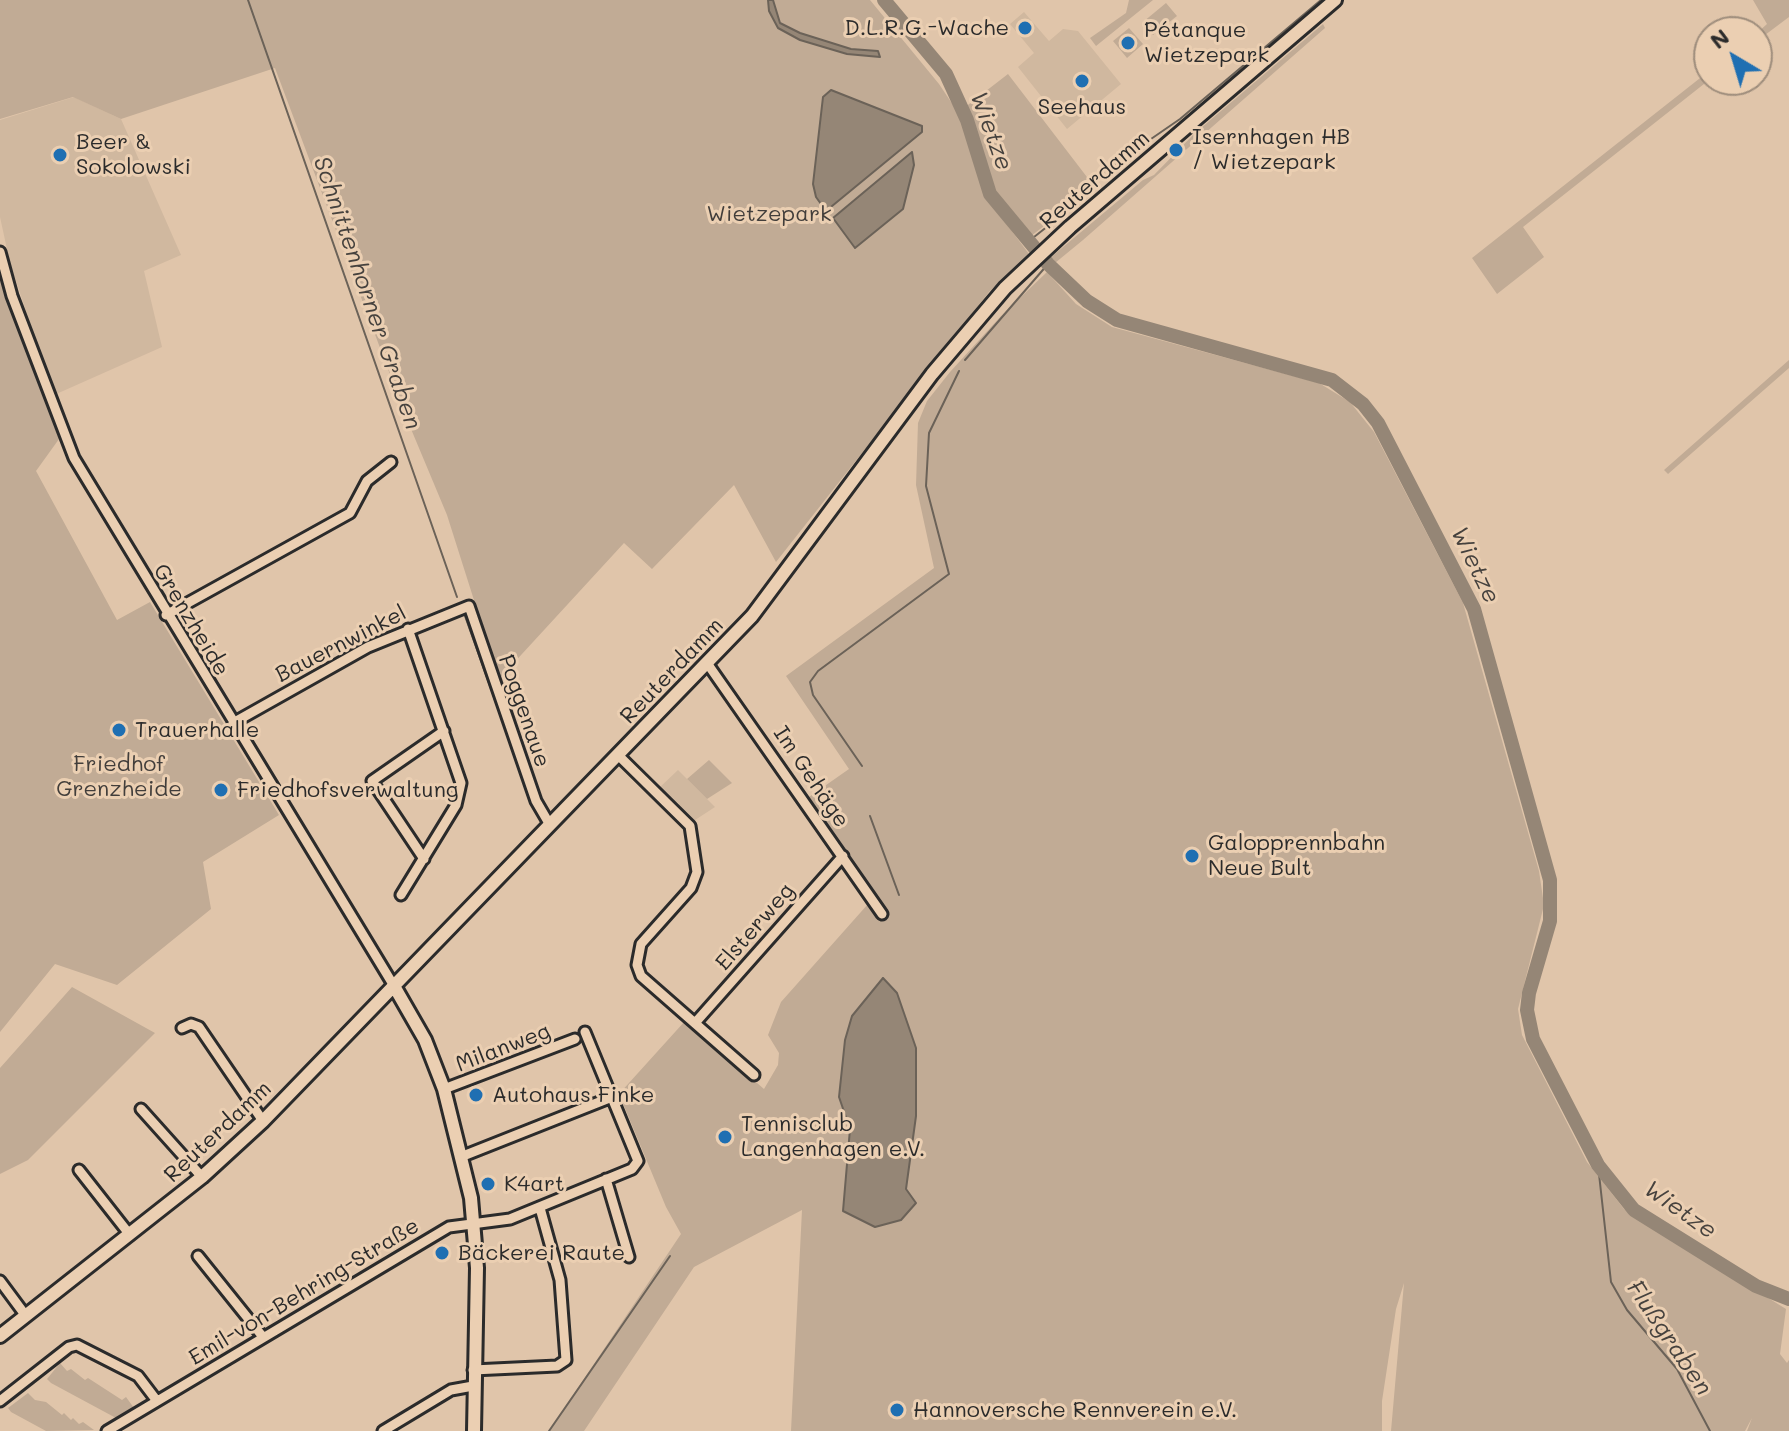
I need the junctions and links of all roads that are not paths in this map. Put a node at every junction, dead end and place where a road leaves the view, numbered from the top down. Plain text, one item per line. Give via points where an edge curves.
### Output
1 (1335, 0) edge
2 (0, 252) edge
3 (391, 462) dead end
4 (469, 606) joint
5 (166, 615) junction
6 (408, 629) junction
7 (707, 663) junction
8 (233, 723) junction
9 (444, 731) junction
10 (618, 755) junction
11 (550, 825) junction
12 (843, 856) junction
13 (424, 859) junction
14 (401, 895) dead end
15 (882, 914) dead end
16 (394, 986) junction
17 (695, 1023) junction
18 (182, 1028) dead end
19 (585, 1032) dead end
20 (575, 1039) dead end
21 (754, 1075) dead end
22 (444, 1089) junction
23 (612, 1097) junction
24 (141, 1109) dead end
25 (263, 1121) junction
26 (463, 1156) junction
27 (79, 1170) dead end
28 (202, 1177) junction
29 (606, 1179) junction
30 (540, 1208) junction
31 (474, 1223) junction
32 (130, 1235) junction
33 (198, 1256) dead end
34 (629, 1257) dead end
35 (0, 1281) edge
36 (26, 1316) junction
37 (0, 1336) edge
38 (263, 1337) junction
39 (473, 1370) junction
40 (473, 1386) junction
41 (0, 1401) edge
42 (157, 1401) junction
43 (107, 1431) edge
44 (383, 1431) edge
45 (474, 1431) edge

1 - 7 street, Reuterdamm via 1032,261 960,340 769,596
2 - 5 street, Grenzheide via 62,434
3 - 5 street via 367,481 350,513
4 - 6 street, Bauernwinkel
4 - 11 street, Poggenaue via 536,801
5 - 8 street, Grenzheide
6 - 8 street, Bauernwinkel via 326,668
6 - 9 street
7 - 10 street, Reuterdamm
7 - 12 street, Im Gehäge
8 - 16 street, Grenzheide
9 - 13 street via 460,795
9 - 13 street via 372,781
10 - 11 street, Reuterdamm
10 - 17 street via 687,823 692,835 696,880 641,944 637,965 642,978
11 - 16 street, Reuterdamm
12 - 15 street, Im Gehäge
12 - 17 street, Elsterweg
13 - 14 street
16 - 22 street via 425,1040
16 - 25 street, Reuterdamm
17 - 21 street
18 - 25 street via 199,1027
19 - 23 street
20 - 22 street, Milanweg
22 - 26 street
23 - 26 street
23 - 29 street, Emil-von-Behring-Straße via 637,1165
24 - 28 street
25 - 28 street, Reuterdamm
26 - 31 street
27 - 32 street
28 - 32 street, Reuterdamm
29 - 30 street, Emil-von-Behring-Straße
29 - 34 street
30 - 31 street, Emil-von-Behring-Straße via 510,1219
30 - 39 street via 560,1280 566,1360 557,1366
31 - 38 street, Emil-von-Behring-Straße via 449,1227
31 - 39 street
32 - 36 street, Reuterdamm
33 - 38 street
35 - 36 street
36 - 37 street, Reuterdamm
38 - 42 street, Emil-von-Behring-Straße
39 - 40 street
40 - 44 street via 451,1390
40 - 45 street
41 - 42 street via 77,1345 138,1376
42 - 43 street, Emil-von-Behring-Straße

